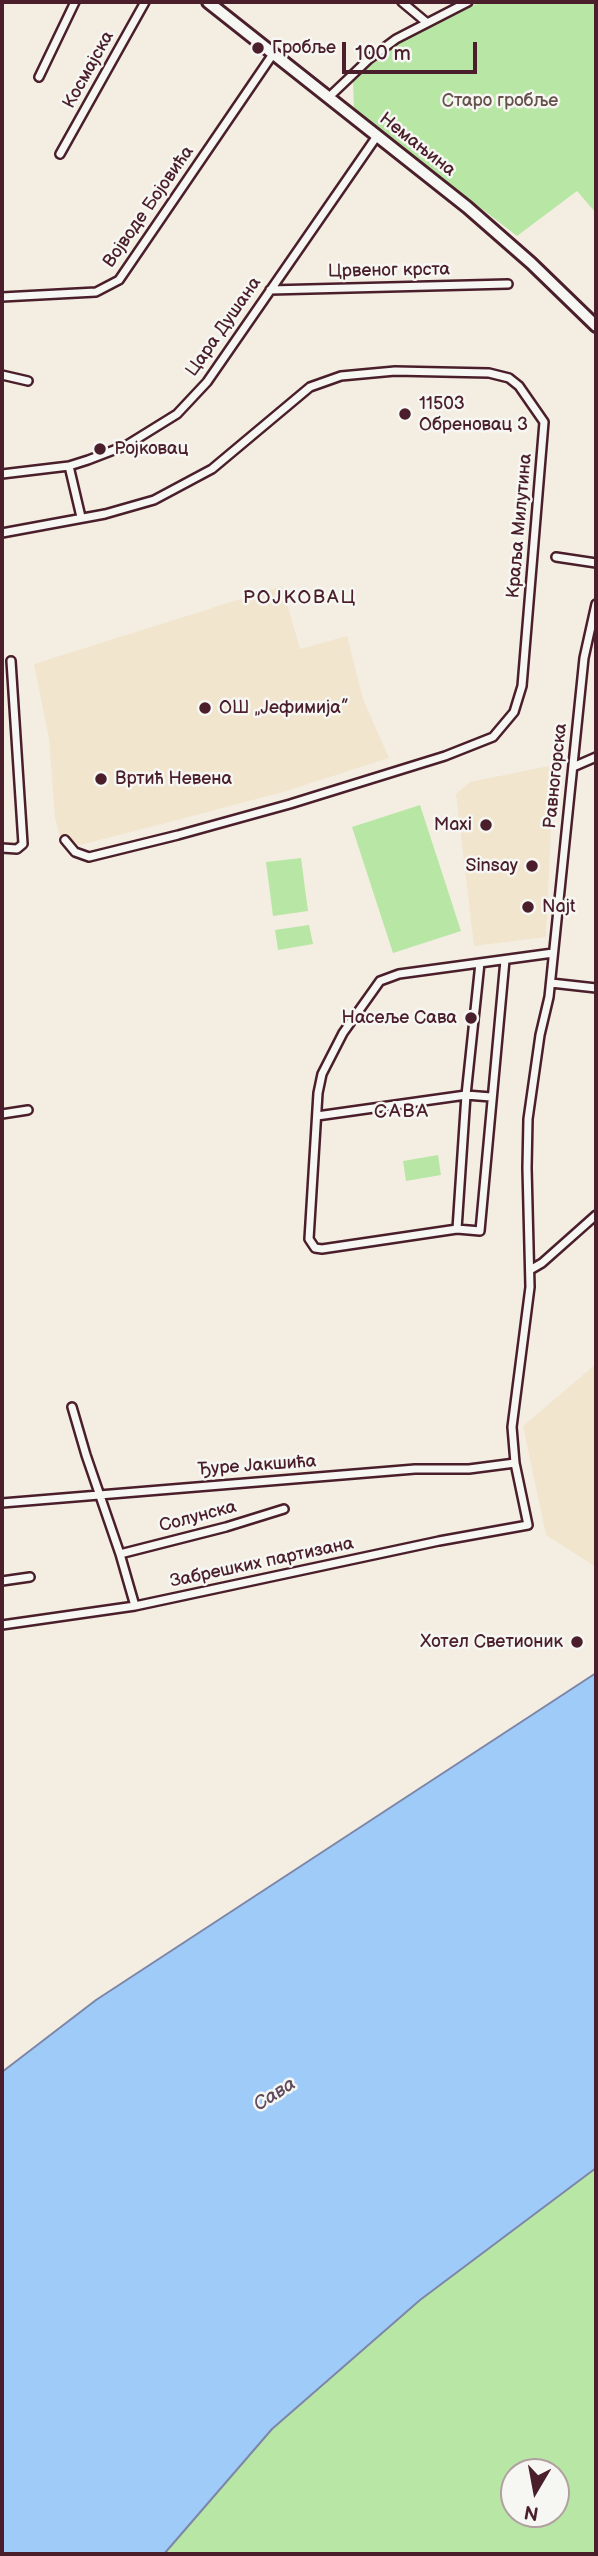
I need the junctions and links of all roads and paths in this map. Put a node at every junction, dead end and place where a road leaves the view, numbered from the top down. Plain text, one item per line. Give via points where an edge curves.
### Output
1 (75, 2) edge
2 (145, 2) edge
3 (208, 2) edge
4 (402, 2) edge
5 (468, 2) edge
6 (426, 22) junction
7 (273, 54) junction
8 (39, 77) dead end
9 (329, 97) junction
10 (377, 135) junction
11 (60, 154) dead end
12 (508, 284) dead end
13 (270, 290) junction
14 (2, 297) edge
15 (596, 326) edge
16 (2, 375) edge
17 (28, 380) dead end
18 (69, 466) junction
19 (2, 474) edge
20 (81, 517) junction
21 (2, 533) edge
22 (556, 556) dead end
23 (596, 563) edge
24 (596, 604) edge
25 (585, 653) junction
26 (596, 654) edge
27 (11, 661) dead end
28 (596, 757) edge
29 (573, 767) junction
30 (65, 840) dead end
31 (2, 848) edge
32 (553, 953) junction
33 (505, 960) junction
34 (480, 963) junction
35 (551, 983) junction
36 (596, 988) edge
37 (466, 1095) junction
38 (491, 1097) junction
39 (28, 1110) dead end
40 (2, 1114) edge
41 (317, 1116) junction
42 (596, 1215) edge
43 (457, 1229) junction
44 (530, 1270) junction
45 (72, 1407) dead end
46 (515, 1462) junction
47 (100, 1494) junction
48 (2, 1503) edge
49 (284, 1509) dead end
50 (527, 1526) joint
51 (121, 1553) junction
52 (30, 1577) dead end
53 (2, 1581) edge
54 (135, 1606) junction
55 (2, 1625) edge

1 - 8 street
2 - 11 street, Космајска
3 - 7 street, Немањина
4 - 6 street
5 - 6 street
6 - 9 street via 396,38
7 - 9 street, Немањина
7 - 14 street, Војводе Бојовића via 119,280 96,292
9 - 10 street, Немањина
10 - 13 street, Цара Душана
10 - 15 street, Немањина via 488,225
12 - 13 street, Црвеног крста
13 - 18 street, Цара Душана via 208,382 177,414 127,445
16 - 17 street
18 - 19 street, Цара Душана
18 - 20 street
20 - 21 street, Краља Милутина
20 - 30 street, Краља Милутина via 154,500 198,479 300,394 341,376 395,371 489,373 519,386 544,422 522,686 514,712 493,737 290,804 153,842 89,857 75,852
22 - 23 street
24 - 25 street, Равногорска
25 - 26 street
25 - 29 street, Равногорска
27 - 31 street via 23,844 17,849
28 - 29 street
29 - 32 street, Равногорска
32 - 33 street
32 - 35 street, Равногорска
33 - 34 street
33 - 38 street
34 - 37 street
34 - 41 street via 380,981 325,1066
35 - 36 street
35 - 44 street, Равногорска via 528,1119
37 - 38 street
37 - 41 street
37 - 43 street
38 - 43 street via 480,1231
39 - 40 street
41 - 43 street via 309,1239 315,1248
42 - 44 street
44 - 46 street, Равногорска via 512,1427
45 - 47 street
46 - 47 street, Ђуре Јакшића
46 - 50 street, Равногорска
47 - 48 street, Ђуре Јакшића
47 - 51 street
49 - 51 street, Солунска
50 - 54 street, Забрешких партизана
51 - 54 street
52 - 53 street
54 - 55 street, Забрешких партизана

